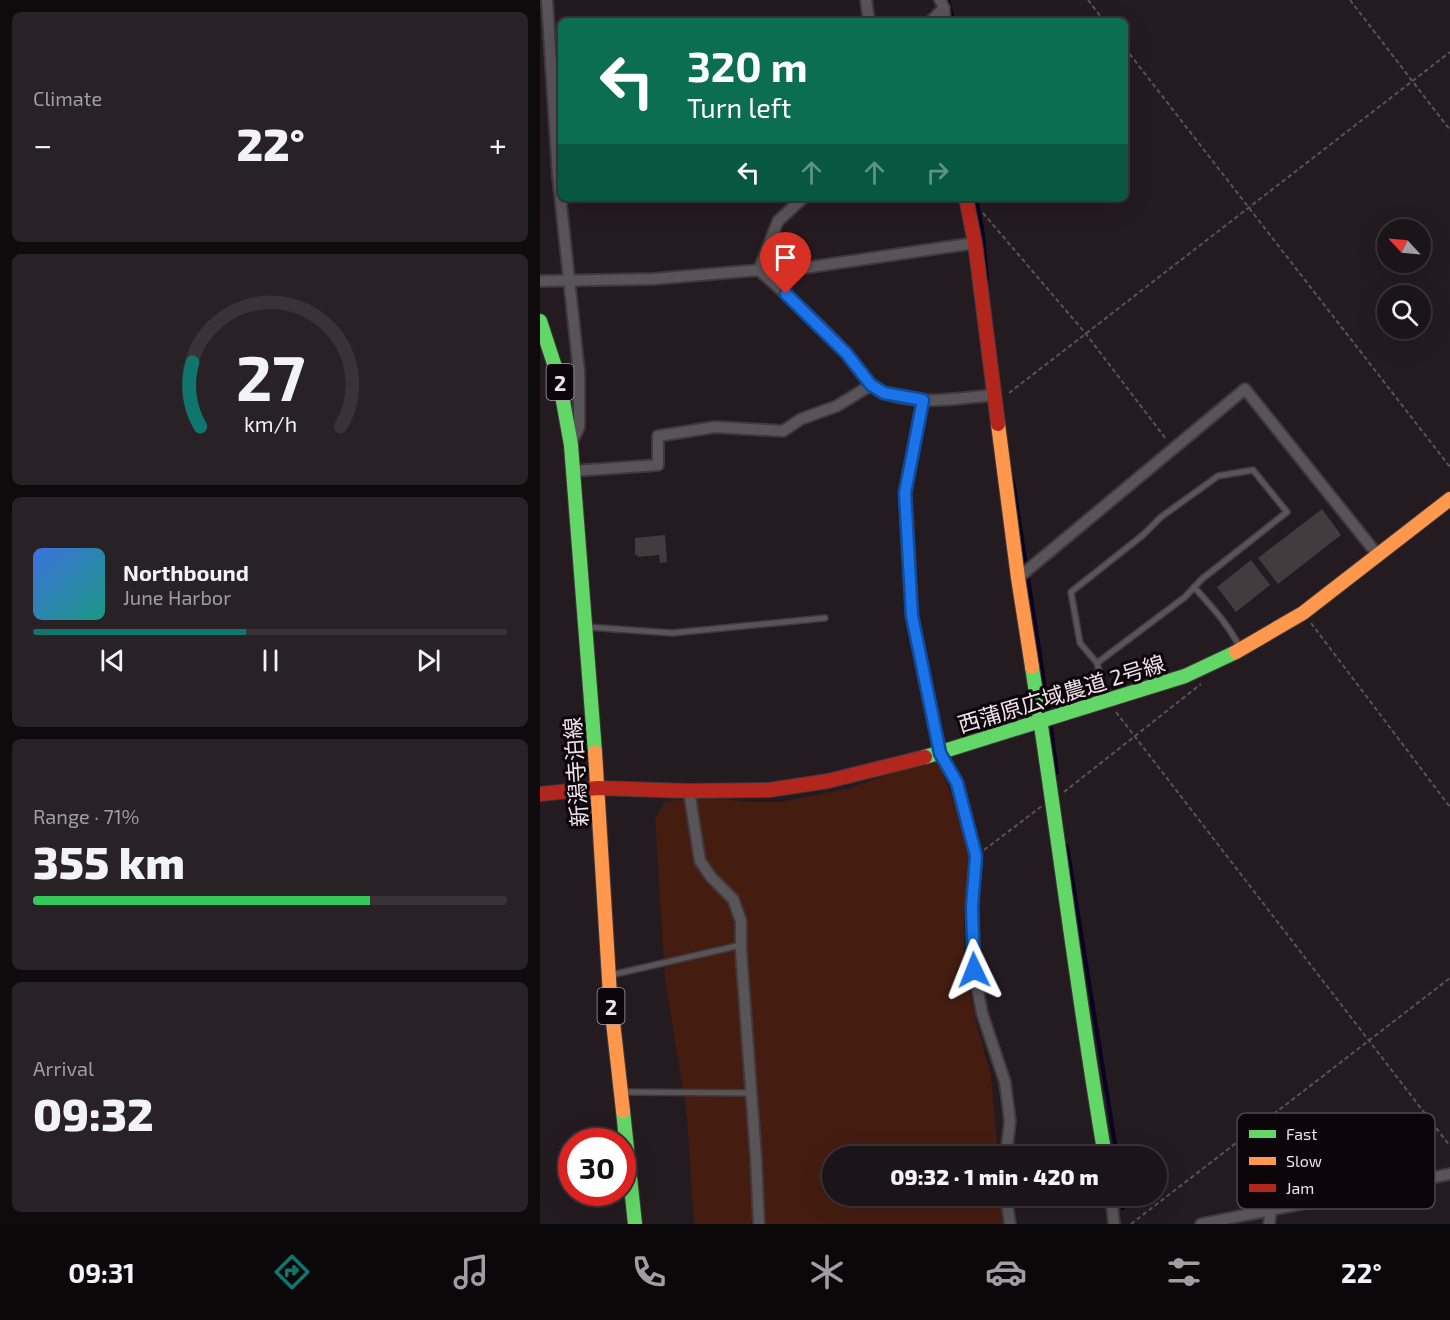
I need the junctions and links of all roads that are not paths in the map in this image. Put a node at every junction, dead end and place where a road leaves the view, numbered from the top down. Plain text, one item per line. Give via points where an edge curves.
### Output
1 (547, 0) edge
2 (866, 0) edge
3 (942, 4) edge
4 (869, 18) edge
5 (933, 18) edge
6 (558, 176) edge
7 (561, 201) edge
8 (800, 201) edge
9 (967, 201) edge
10 (975, 243) junction
11 (759, 270) junction
12 (569, 280) junction
13 (540, 281) edge
14 (540, 321) edge
15 (871, 385) junction
16 (994, 395) junction
17 (923, 400) junction
18 (571, 445) junction
19 (573, 471) junction
20 (1450, 499) edge
21 (1377, 554) junction
22 (1018, 578) junction
23 (1194, 587) junction
24 (825, 618) dead end
25 (586, 627) junction
26 (1241, 650) junction
27 (1097, 663) junction
28 (1107, 700) junction
29 (1041, 721) junction
30 (940, 753) junction
31 (598, 788) junction
32 (689, 791) junction
33 (540, 794) edge
34 (741, 945) junction
35 (609, 976) junction
36 (620, 1092) junction
37 (752, 1092) junction
38 (1007, 1146) edge
39 (1103, 1146) edge
40 (1450, 1174) edge
41 (1435, 1177) edge
42 (1007, 1206) edge
43 (1112, 1206) edge
44 (1276, 1209) edge
45 (1271, 1210) junction
46 (635, 1224) edge
47 (759, 1224) edge
48 (1010, 1224) edge
49 (1114, 1224) edge
50 (1201, 1224) edge
51 (1269, 1224) edge

1 - 6 street
2 - 4 street
3 - 5 street
7 - 12 street
8 - 11 street via 778,220
9 - 10 street
10 - 11 street via 776,272
10 - 16 street
11 - 12 street via 653,279
11 - 15 street via 839,346
12 - 13 street
12 - 18 street via 579,383 579,427
14 - 18 street, 新潟寺泊線 / 2 via 559,379
15 - 17 street via 884,393
15 - 19 street via 783,431 715,427 658,436 658,465
16 - 17 street
16 - 22 street
17 - 30 street via 905,493 912,616
18 - 19 street, 新潟寺泊線 / 2
19 - 25 street, 新潟寺泊線 / 2
20 - 21 street, 西蒲原広域農道 2号線
21 - 22 street via 1245,389
21 - 26 street, 西蒲原広域農道 2号線 via 1303,613
22 - 29 street
23 - 26 lane
23 - 27 lane
23 - 27 lane via 1287,512 1253,470 1218,476 1161,517 1071,592 1080,642
24 - 25 lane via 672,633
25 - 31 street, 新潟寺泊線 / 2
26 - 28 street, 西蒲原広域農道 2号線 via 1185,676
27 - 28 lane
28 - 29 street, 西蒲原広域農道 2号線
29 - 30 street, 西蒲原広域農道 2号線
29 - 39 street
30 - 32 street, 西蒲原広域農道 2号線 via 828,781 770,790
30 - 38 street via 957,783 976,856 972,907 974,970 982,1013 1005,1082 1010,1121
31 - 32 street, 西蒲原広域農道 2号線
31 - 33 street, 西蒲原広域農道 2号線
31 - 35 street, 新潟寺泊線 / 2
32 - 34 street via 700,861 733,899 741,921
34 - 35 lane
34 - 37 street
35 - 36 street, 新潟寺泊線 / 2
36 - 37 lane
36 - 46 street, 新潟寺泊線 / 2
37 - 47 street
40 - 41 street
42 - 48 street
43 - 49 street
44 - 45 street
45 - 50 street
45 - 51 street

